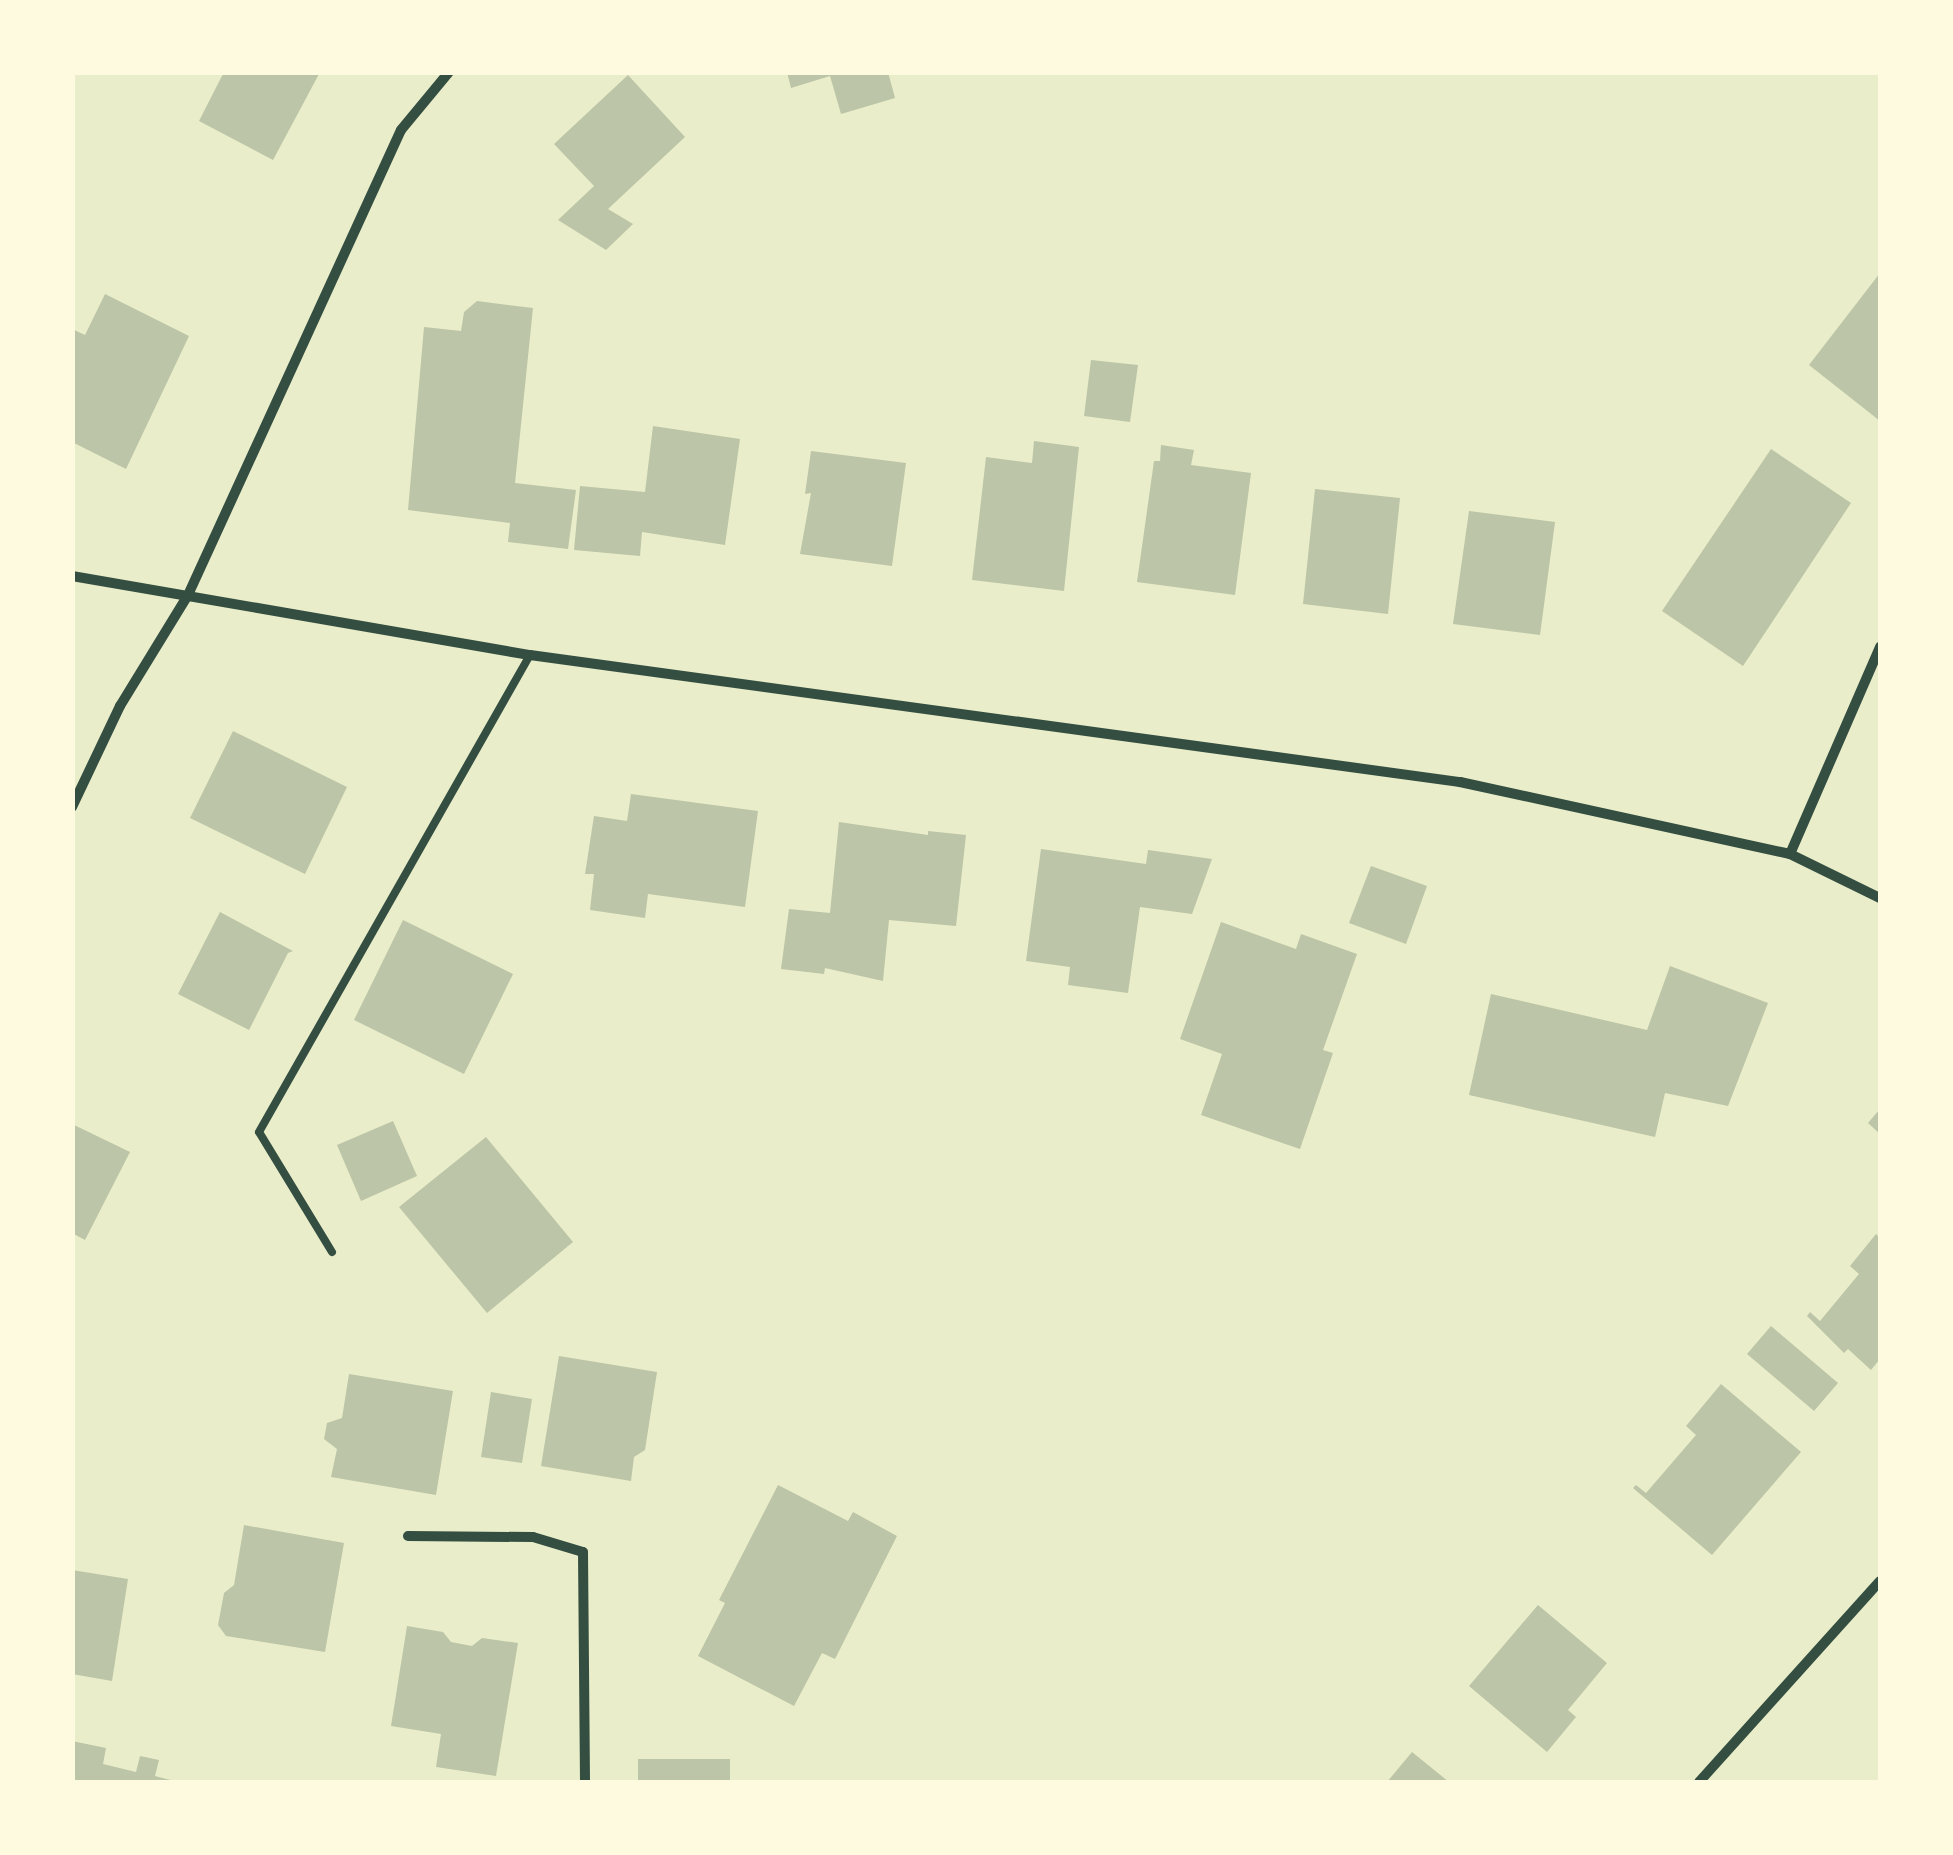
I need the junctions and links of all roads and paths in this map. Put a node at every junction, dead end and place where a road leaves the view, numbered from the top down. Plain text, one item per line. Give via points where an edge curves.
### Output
1 (450, 72) edge
2 (72, 576) edge
3 (188, 595) junction
4 (1880, 647) edge
5 (530, 656) junction
6 (72, 807) edge
7 (1790, 854) junction
8 (1880, 898) edge
9 (332, 1252) dead end
10 (408, 1536) dead end
11 (1880, 1581) edge
12 (585, 1782) edge
13 (1699, 1782) edge

1 - 3 street via 401,130
2 - 3 street
3 - 5 street
3 - 6 street via 120,706
4 - 7 street
5 - 7 street via 1430,778
5 - 9 lane via 259,1132
7 - 8 street
10 - 12 street via 533,1537 583,1552
11 - 13 street

